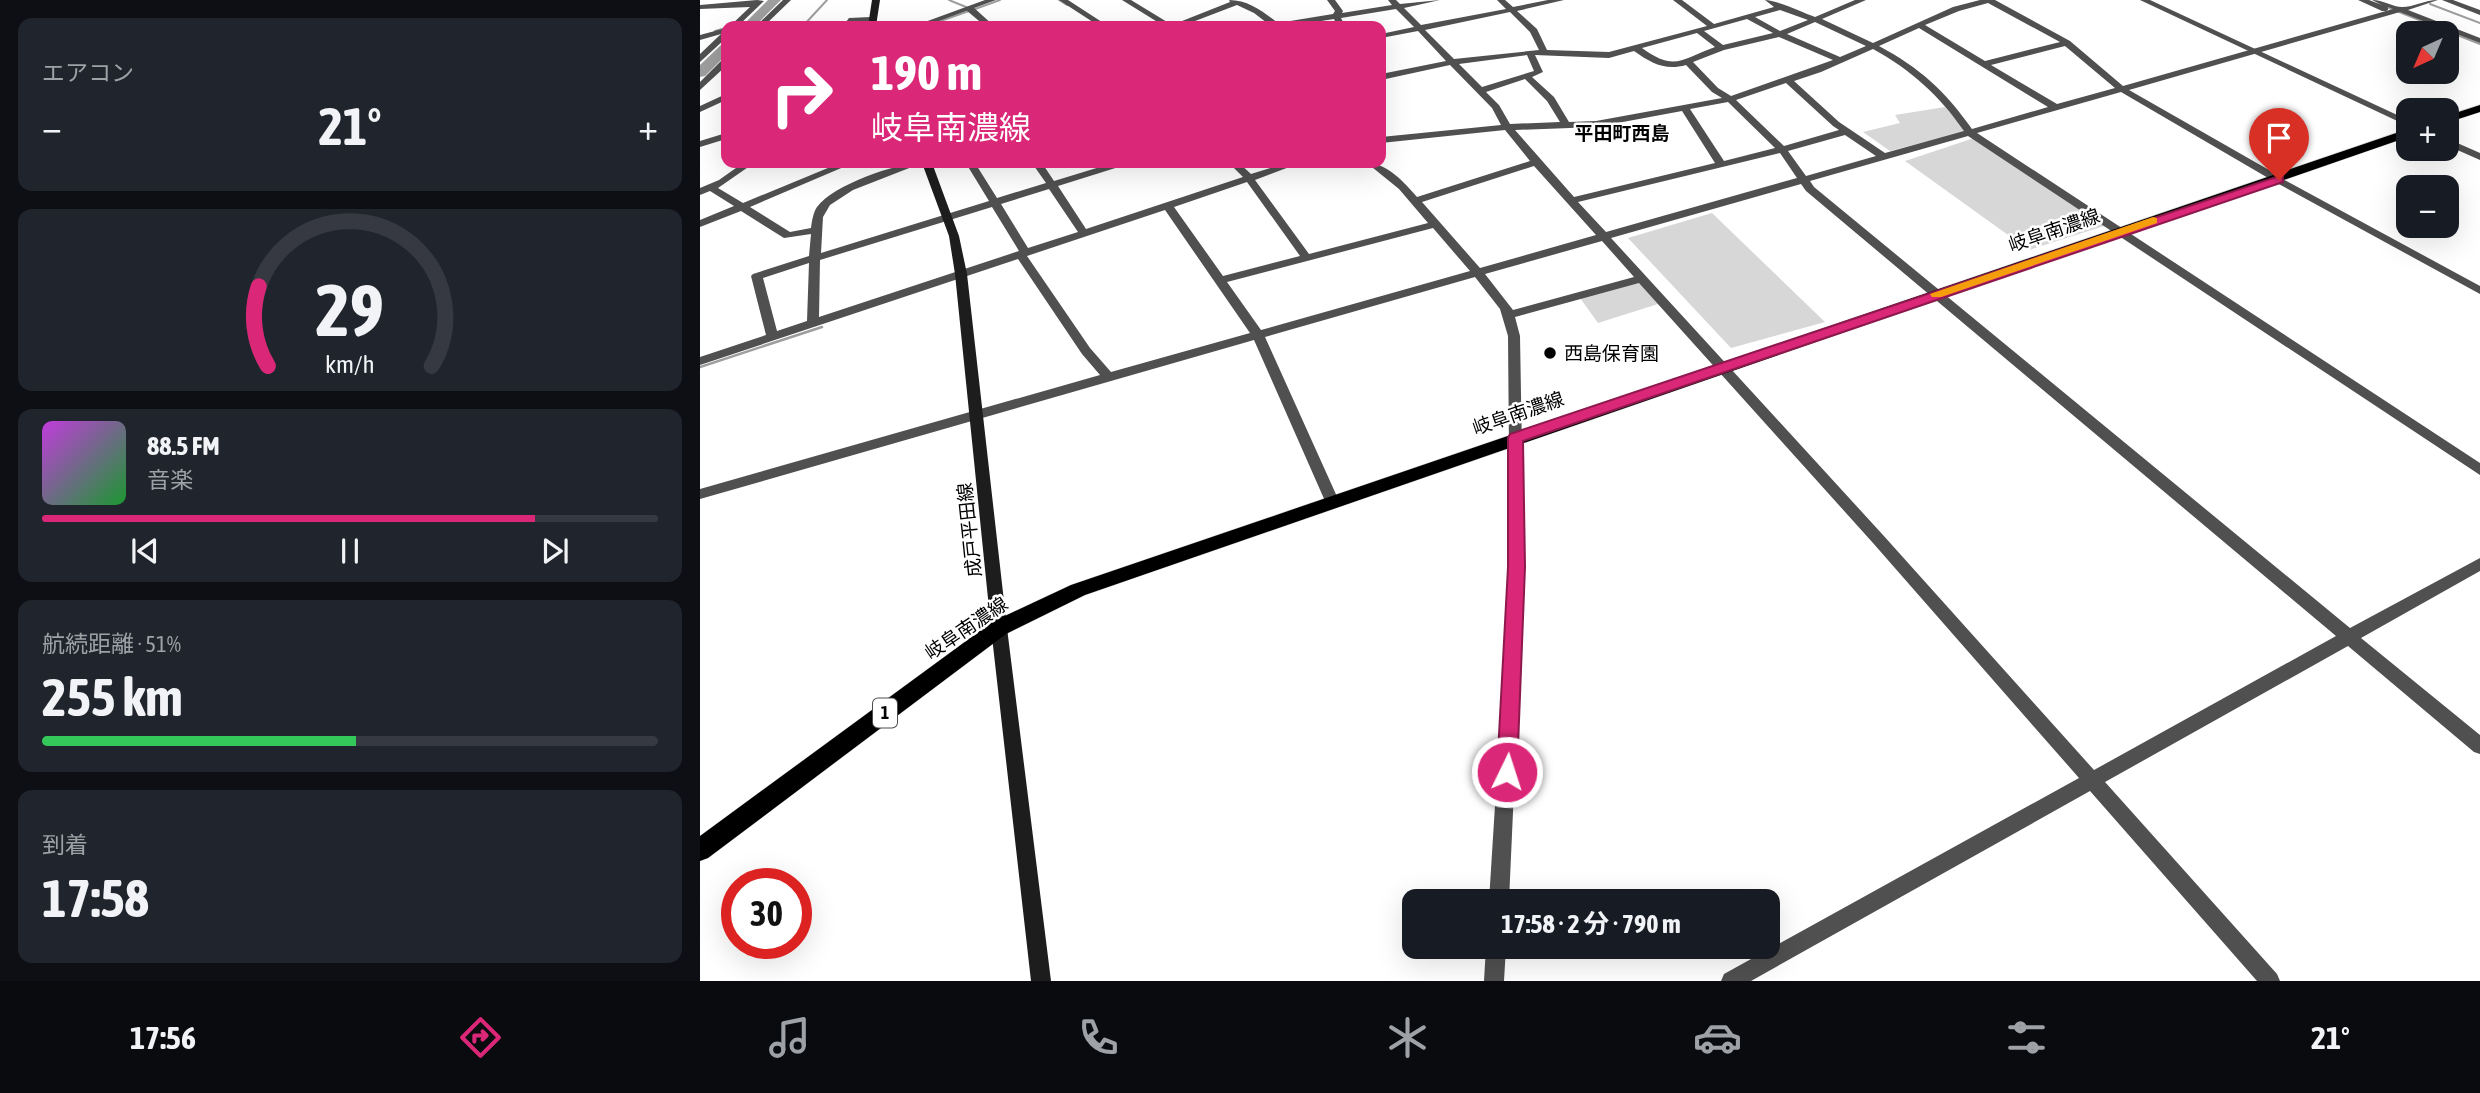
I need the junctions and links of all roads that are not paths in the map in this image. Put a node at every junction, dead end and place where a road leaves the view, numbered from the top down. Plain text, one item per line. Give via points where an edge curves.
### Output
1 (787, 0) edge
2 (876, 0) edge
3 (992, 0) edge
4 (1063, 0) edge
5 (1126, 0) edge
6 (1331, 0) edge
7 (1436, 0) edge
8 (1501, 0) edge
9 (1560, 0) edge
10 (1677, 0) edge
11 (1769, 0) edge
12 (1862, 0) edge
13 (1989, 0) edge
14 (2144, 0) edge
15 (2362, 0) edge
16 (2376, 0) edge
17 (2434, 0) edge
18 (2446, 0) edge
19 (2471, 0) edge
20 (1235, 1) edge
21 (759, 2) edge
22 (1394, 3) edge
23 (2480, 4) edge
24 (700, 7) edge
25 (969, 8) junction
26 (1780, 8) junction
27 (1513, 10) junction
28 (2396, 11) junction
29 (2480, 13) edge
30 (1336, 16) junction
31 (1749, 17) junction
32 (739, 21) edge
33 (765, 21) edge
34 (871, 21) edge
35 (932, 21) edge
36 (984, 21) edge
37 (1096, 21) edge
38 (1163, 21) edge
39 (1185, 21) edge
40 (1270, 21) edge
41 (1306, 21) edge
42 (1338, 21) edge
43 (1815, 21) junction
44 (2417, 21) edge
45 (1919, 26) junction
46 (1714, 27) junction
47 (1419, 29) junction
48 (1699, 31) junction
49 (2480, 32) edge
50 (721, 33) edge
51 (1780, 34) junction
52 (1386, 35) edge
53 (2464, 35) junction
54 (721, 37) edge
55 (700, 38) edge
56 (2459, 39) edge
57 (2480, 41) edge
58 (2067, 43) junction
59 (1874, 46) junction
60 (2480, 47) edge
61 (1636, 48) junction
62 (1721, 48) junction
63 (1530, 52) junction
64 (1544, 52) junction
65 (2254, 52) junction
66 (700, 59) edge
67 (1839, 61) junction
68 (1452, 62) junction
69 (1688, 62) junction
70 (1983, 64) junction
71 (721, 66) edge
72 (1386, 76) edge
73 (1526, 76) junction
74 (1788, 80) junction
75 (700, 87) edge
76 (2121, 89) junction
77 (1480, 91) junction
78 (1730, 99) junction
79 (721, 102) edge
80 (1684, 107) junction
81 (2056, 108) junction
82 (2480, 108) edge
83 (700, 109) edge
84 (2459, 115) edge
85 (2396, 117) edge
86 (1567, 126) junction
87 (1508, 127) junction
88 (1847, 131) junction
89 (1970, 133) junction
90 (2396, 137) edge
91 (721, 138) edge
92 (1386, 139) edge
93 (700, 144) edge
94 (2459, 147) edge
95 (1783, 150) junction
96 (1885, 157) junction
97 (2480, 157) edge
98 (1536, 162) junction
99 (1721, 164) junction
100 (741, 168) edge
101 (835, 168) edge
102 (904, 168) edge
103 (929, 168) edge
104 (974, 168) edge
105 (1041, 168) edge
106 (1105, 168) edge
107 (1239, 168) edge
108 (1278, 168) edge
109 (1378, 168) edge
110 (1248, 177) junction
111 (2279, 180) junction
112 (1802, 181) junction
113 (1052, 184) junction
114 (704, 190) edge
115 (1416, 201) junction
116 (1571, 201) junction
117 (995, 202) junction
118 (740, 206) junction
119 (1168, 206) junction
120 (948, 216) junction
121 (700, 224) edge
122 (1435, 224) junction
123 (817, 230) junction
124 (2120, 232) junction
125 (1084, 233) junction
126 (1604, 237) junction
127 (1022, 253) junction
128 (817, 257) junction
129 (1307, 258) junction
130 (1477, 272) junction
131 (961, 274) junction
132 (1641, 279) junction
133 (1221, 280) junction
134 (2477, 287) edge
135 (1938, 294) junction
136 (1509, 315) junction
137 (813, 323) junction
138 (1258, 335) junction
139 (773, 337) junction
140 (700, 361) edge
141 (1722, 369) junction
142 (1110, 378) junction
143 (976, 415) junction
144 (1516, 438) junction
145 (2480, 470) edge
146 (700, 494) edge
147 (1332, 501) junction
148 (2480, 564) edge
149 (999, 628) junction
150 (2348, 636) junction
151 (2480, 746) edge
152 (2092, 779) junction
153 (700, 850) edge
154 (1500, 889) edge
155 (1495, 959) edge
156 (1041, 981) edge
157 (1494, 981) edge
158 (1731, 981) edge
159 (2270, 981) edge

1 - 33 street
2 - 34 main road
3 - 25 street
4 - 37 street
5 - 38 street
6 - 30 street via 1339,11
7 - 22 street
8 - 27 street
9 - 27 street
10 - 46 street
11 - 26 street
12 - 43 street
13 - 45 street
13 - 58 street
14 - 65 street
15 - 28 street
16 - 28 street
17 - 28 street
18 - 29 street
19 - 23 street
20 - 39 street
20 - 40 street
21 - 24 street
21 - 32 street
22 - 30 street
22 - 47 street
25 - 35 street
25 - 36 street
26 - 31 street
26 - 43 street
27 - 47 street
27 - 64 street via 1534,31
28 - 44 street
28 - 53 street
28 - 65 street
30 - 41 street
30 - 42 street
31 - 46 street
31 - 51 street
43 - 51 street
43 - 59 street
45 - 59 street
45 - 70 street
46 - 48 street
47 - 52 street
47 - 68 street
48 - 61 street
48 - 62 street
49 - 53 street
50 - 55 street
51 - 62 street
51 - 67 street
53 - 57 street
54 - 66 street
56 - 60 street
58 - 70 street
58 - 76 street
59 - 67 street
59 - 89 street via 1937,90
61 - 64 street via 1600,55
61 - 69 street via 1666,67
62 - 69 street
63 - 64 street
63 - 68 street
63 - 73 street via 1539,72
65 - 76 street
65 - 85 street
67 - 74 street
68 - 72 street
68 - 77 street
69 - 78 street
70 - 81 street
71 - 75 street
73 - 77 street
73 - 86 street via 1551,99
74 - 78 street
74 - 88 street
76 - 81 street
76 - 111 street
77 - 87 street
78 - 80 street
78 - 95 street
79 - 83 street
80 - 86 street
80 - 99 street
81 - 89 street
82 - 84 main road
86 - 87 street
87 - 92 street
87 - 98 street
88 - 95 street
88 - 96 street
89 - 96 street
89 - 124 street
90 - 111 main road, 岐阜南濃線 / 1
91 - 93 street
94 - 97 street
95 - 99 street
95 - 112 street
96 - 112 street
98 - 115 street
98 - 116 street
99 - 116 street
100 - 114 street
101 - 118 street
102 - 123 street via 836,195 818,212
103 - 120 main road, 成戸平田線
104 - 117 street
105 - 113 street
106 - 113 street
107 - 110 street
108 - 110 street
109 - 115 street
110 - 119 street
110 - 129 street
111 - 124 main road, 岐阜南濃線 / 1
111 - 134 street
112 - 126 street
112 - 135 street
113 - 117 street
113 - 125 street
114 - 118 street
115 - 122 street
116 - 126 street
117 - 120 street
117 - 127 street
118 - 121 street
118 - 123 street via 788,236
119 - 125 street
119 - 133 street
120 - 128 street
120 - 131 main road, 成戸平田線
122 - 129 street
122 - 130 street
123 - 128 street
124 - 135 main road, 岐阜南濃線 / 1
124 - 145 street
125 - 127 street
126 - 130 street
126 - 132 street
127 - 131 street
127 - 142 street via 1086,351
128 - 137 street
128 - 139 street via 757,276
129 - 133 street
130 - 136 street
130 - 138 street
131 - 137 street
131 - 143 main road, 成戸平田線
132 - 136 street
132 - 141 street
133 - 138 street
135 - 141 main road, 岐阜南濃線 / 1
135 - 150 street
136 - 144 street via 1514,336
137 - 139 street
138 - 142 street
138 - 147 street
139 - 140 street
141 - 144 main road, 岐阜南濃線 / 1
141 - 152 street
142 - 143 street
143 - 146 street
143 - 149 main road, 成戸平田線
144 - 147 main road, 岐阜南濃線 / 1
144 - 154 street via 1516,592
147 - 149 main road, 岐阜南濃線 / 1 via 1078,590
148 - 150 street
149 - 153 main road, 岐阜南濃線 / 1
149 - 156 main road, 成戸平田線
150 - 151 street
150 - 152 street
152 - 158 street
152 - 159 street
155 - 157 street

